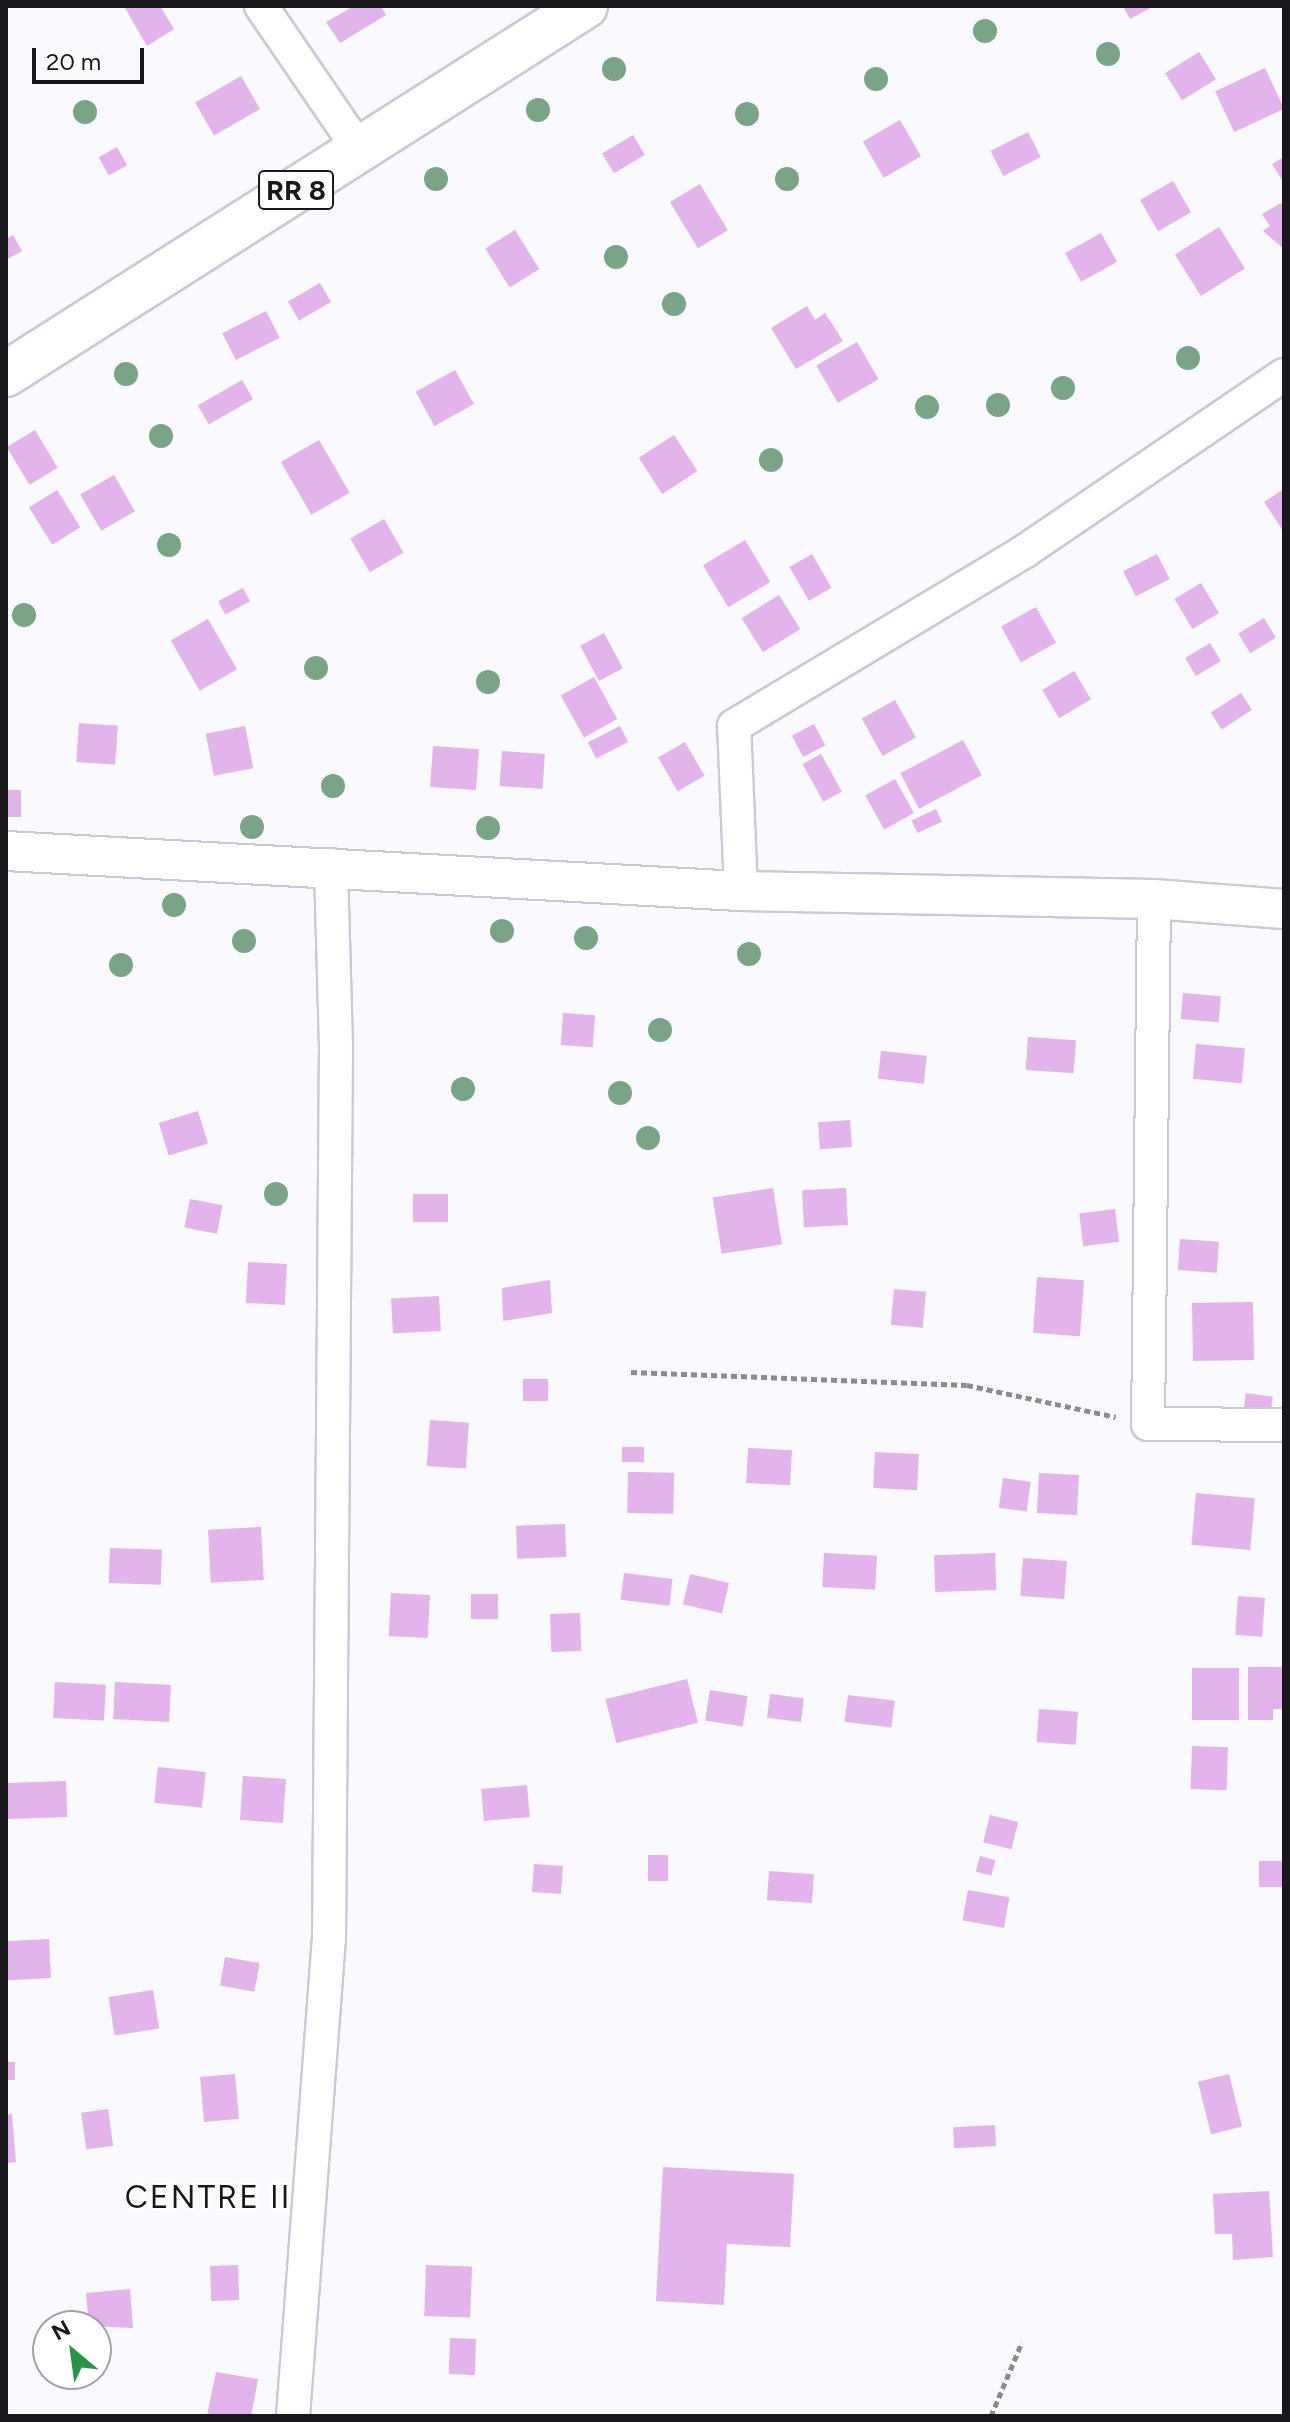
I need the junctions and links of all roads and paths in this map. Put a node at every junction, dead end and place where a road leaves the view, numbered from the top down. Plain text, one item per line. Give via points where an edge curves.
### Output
1 (261, 6) edge
2 (585, 6) edge
3 (359, 149) junction
4 (6, 374) edge
5 (1284, 375) edge
6 (6, 851) edge
7 (331, 865) junction
8 (741, 891) junction
9 (1154, 899) junction
10 (1284, 909) edge
11 (631, 1372) dead end
12 (1148, 1424) junction
13 (1284, 1425) edge
14 (1022, 2342) dead end
15 (293, 2416) edge
16 (991, 2416) edge

1 - 3 street
2 - 3 main road, RR 8
3 - 4 main road, RR 8
5 - 8 street via 1025,551 734,726
6 - 7 street
7 - 8 street
7 - 15 street via 336,1063 329,1939
8 - 9 street
9 - 10 street
9 - 12 street
11 - 12 path via 967,1385
12 - 13 street
14 - 16 path

